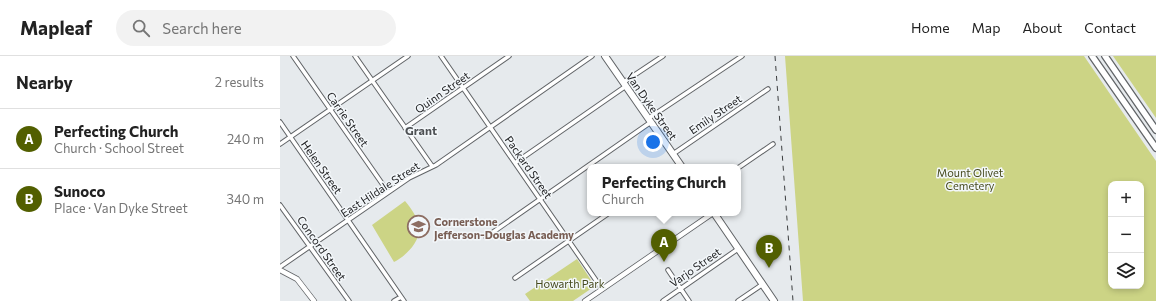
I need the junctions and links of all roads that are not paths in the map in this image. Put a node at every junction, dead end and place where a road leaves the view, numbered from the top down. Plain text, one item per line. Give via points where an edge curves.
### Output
1 (293, 56) edge
2 (355, 56) edge
3 (408, 56) edge
4 (441, 56) edge
5 (509, 56) edge
6 (592, 56) edge
7 (606, 56) edge
8 (663, 56) edge
9 (742, 56) edge
10 (1092, 56) edge
11 (1105, 56) edge
12 (372, 81) junction
13 (625, 84) junction
14 (463, 88) junction
15 (768, 89) dead end
16 (330, 110) junction
17 (650, 120) junction
18 (280, 122) edge
19 (490, 127) junction
20 (405, 128) junction
21 (1156, 130) edge
22 (290, 137) junction
23 (280, 144) edge
24 (773, 144) dead end
25 (1156, 148) edge
26 (673, 154) junction
27 (515, 163) junction
28 (590, 164) edge
29 (678, 164) edge
30 (432, 166) junction
31 (587, 166) edge
32 (741, 166) edge
33 (388, 192) junction
34 (540, 200) junction
35 (280, 205) edge
36 (605, 216) edge
37 (710, 216) edge
38 (716, 216) edge
39 (348, 220) junction
40 (486, 237) dead end
41 (569, 241) junction
42 (310, 246) junction
43 (738, 249) junction
44 (280, 268) edge
45 (668, 270) dead end
46 (515, 278) dead end
47 (763, 284) junction
48 (681, 288) junction
49 (602, 289) junction
50 (401, 297) junction
51 (314, 301) edge
52 (348, 301) edge
53 (394, 301) edge
54 (404, 301) edge
55 (585, 301) edge
56 (663, 301) edge
57 (689, 301) edge
58 (738, 301) edge
59 (774, 301) edge

1 - 16 street, Carrie Street
2 - 12 street
3 - 12 street
4 - 14 street, Packard Street
5 - 14 street, Quinn Street
6 - 19 street, East Hildale Street
7 - 13 main road, Van Dyke Street
8 - 13 street
9 - 17 street
10 - 25 main road
11 - 21 main road
12 - 16 street
12 - 20 street
13 - 17 main road, Van Dyke Street
13 - 27 street
14 - 19 street, Packard Street
14 - 20 street, Quinn Street
15 - 26 street, Emily Street
16 - 22 street
16 - 33 street, Carrie Street
17 - 26 main road, Van Dyke Street
17 - 28 street
18 - 22 street, Helen Street
19 - 27 street, Packard Street
19 - 30 street, East Hildale Street
20 - 30 street
22 - 23 street
22 - 39 street, Helen Street
24 - 32 street
26 - 29 main road, Van Dyke Street
27 - 34 street, Packard Street
30 - 33 street, East Hildale Street
31 - 34 street
33 - 39 street, East Hildale Street
34 - 40 street
34 - 41 street, Packard Street
35 - 42 street, Concord Street
36 - 41 street
37 - 49 street
38 - 43 main road
39 - 42 street, East Hildale Street
39 - 50 street, Helen Street
41 - 46 street
41 - 49 street, Packard Street
42 - 44 street, East Hildale Street
42 - 52 street, Concord Street
43 - 47 main road
43 - 48 street, Varjo Street
44 - 51 street via 297,279
45 - 48 street
47 - 58 street
47 - 59 main road
48 - 56 street, Varjo Street
48 - 57 street
49 - 55 street
50 - 53 street
50 - 54 street, Helen Street

